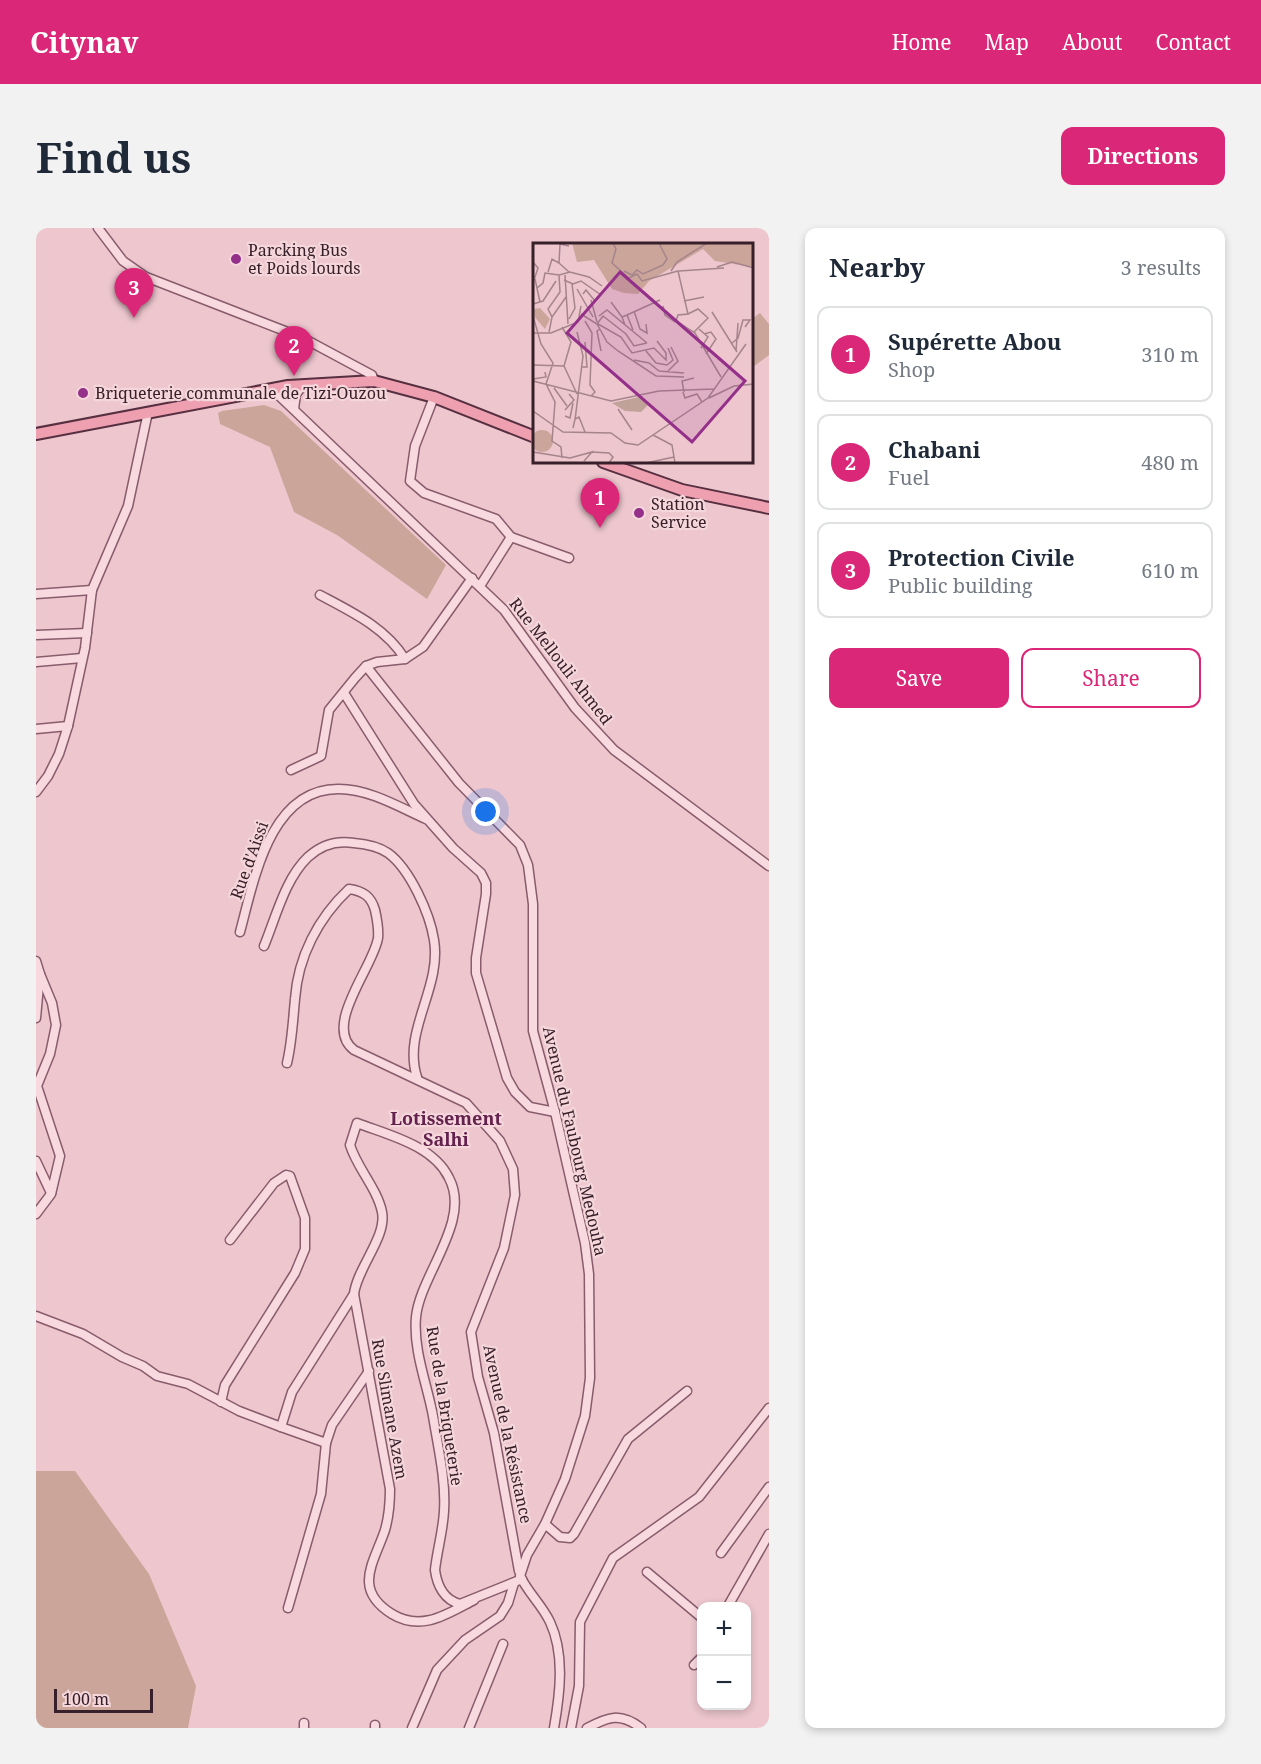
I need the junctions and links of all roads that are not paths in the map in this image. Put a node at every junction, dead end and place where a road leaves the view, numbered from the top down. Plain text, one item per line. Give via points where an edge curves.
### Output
1 (98, 228) edge
2 (374, 381) junction
3 (303, 385) junction
4 (288, 386) junction
5 (268, 390) junction
6 (434, 397) junction
7 (293, 408) junction
8 (148, 412) junction
9 (36, 434) edge
10 (533, 436) edge
11 (609, 464) edge
12 (769, 508) edge
13 (511, 537) junction
14 (568, 558) dead end
15 (472, 578) junction
16 (480, 586) junction
17 (92, 590) junction
18 (36, 594) edge
19 (320, 595) dead end
20 (87, 633) junction
21 (36, 635) edge
22 (82, 658) junction
23 (405, 659) junction
24 (36, 662) edge
25 (366, 666) junction
26 (344, 693) junction
27 (68, 726) junction
28 (36, 729) edge
29 (291, 770) dead end
30 (36, 792) edge
31 (429, 821) junction
32 (769, 866) edge
33 (240, 932) dead end
34 (264, 946) dead end
35 (36, 961) edge
36 (40, 974) junction
37 (36, 1018) edge
38 (287, 1063) dead end
39 (417, 1077) junction
40 (555, 1112) junction
41 (357, 1123) joint
42 (36, 1161) edge
43 (51, 1194) junction
44 (36, 1214) edge
45 (230, 1240) dead end
46 (354, 1294) junction
47 (36, 1316) edge
48 (369, 1371) junction
49 (687, 1391) dead end
50 (221, 1402) junction
51 (769, 1408) edge
52 (281, 1426) junction
53 (326, 1443) junction
54 (769, 1487) edge
55 (545, 1524) junction
56 (769, 1534) edge
57 (721, 1553) dead end
58 (647, 1572) dead end
59 (519, 1579) junction
60 (474, 1600) junction
61 (730, 1602) edge
62 (288, 1608) dead end
63 (697, 1614) edge
64 (503, 1644) dead end
65 (697, 1662) edge
66 (694, 1665) dead end
67 (412, 1728) edge
68 (469, 1728) edge
69 (554, 1728) edge
70 (571, 1728) edge
71 (587, 1728) edge
72 (641, 1728) edge

1 - 2 street via 123,261 146,277 303,338 372,375
2 - 3 main road
2 - 6 main road
3 - 4 main road
3 - 7 street
4 - 5 main road
4 - 7 street
5 - 7 street, Rue Mellouli Ahmed
5 - 8 main road
6 - 10 main road
6 - 13 street via 415,446 410,481 423,493 496,519
7 - 15 street, Rue Mellouli Ahmed
8 - 9 main road
8 - 17 street via 129,506
11 - 12 main road via 682,490
13 - 14 street
13 - 16 street
15 - 16 street, Rue Mellouli Ahmed
15 - 23 street via 423,647
16 - 32 street, Rue Mellouli Ahmed via 528,640 594,731
17 - 18 street
17 - 20 street
19 - 23 street via 355,613 395,642
20 - 21 street
20 - 22 street
22 - 24 street
22 - 27 street
23 - 25 street
25 - 26 street
25 - 40 street, Avenue du Faubourg Medouha via 459,783 525,854 533,904 533,1031
26 - 29 street via 329,710 321,756
26 - 31 street via 414,804
27 - 28 street
27 - 30 street via 55,761
31 - 33 street, Rue d'Aissi via 387,801 348,790 323,790 299,800 279,821 255,876
31 - 40 street via 475,865 486,883 476,973 507,1078 521,1101
34 - 39 street via 297,870 320,847 345,841 370,845 388,854 404,871 424,906 435,941 433,979 412,1056
35 - 36 street
36 - 37 street
36 - 43 street via 56,1025 38,1086 60,1156
38 - 39 street, Avenue de la Résistance via 295,996 309,944 349,889 372,900 378,939 350,1002 345,1037 354,1050
39 - 59 street, Avenue de la Résistance via 474,1110 500,1141 513,1169 514,1195 504,1248 471,1332 503,1477
40 - 55 street, Avenue du Faubourg Medouha via 585,1243 590,1378 582,1425
41 - 46 street, Rue Slimane Azem via 350,1145 379,1204 382,1219 358,1274
41 - 60 street, Rue de la Briqueterie via 417,1146 439,1166 452,1185 454,1207 447,1237 418,1305 416,1329 443,1485 444,1514 436,1579 454,1603
42 - 43 street
43 - 44 street
45 - 50 street via 274,1183 290,1176 305,1218 305,1249 295,1273 225,1385
46 - 48 street, Rue Slimane Azem
46 - 52 street via 292,1392
47 - 50 street via 83,1334 157,1376 188,1384
48 - 53 street via 332,1425
48 - 60 street, Rue Slimane Azem via 390,1506 384,1532 369,1565 371,1594 398,1617 423,1623
49 - 55 street via 628,1439 580,1529 570,1538 560,1537
50 - 52 street
51 - 70 street via 705,1491 613,1558 580,1622 579,1686
52 - 53 street
53 - 62 street via 321,1494
54 - 57 street
55 - 59 street, Avenue du Faubourg Medouha via 527,1555
56 - 61 street
58 - 63 street
59 - 60 street
59 - 67 street, Avenue du Faubourg Medouha via 500,1616 465,1640 437,1670
59 - 69 street via 551,1623 556,1637 560,1668
64 - 68 street
65 - 66 street
71 - 72 street via 614,1716

